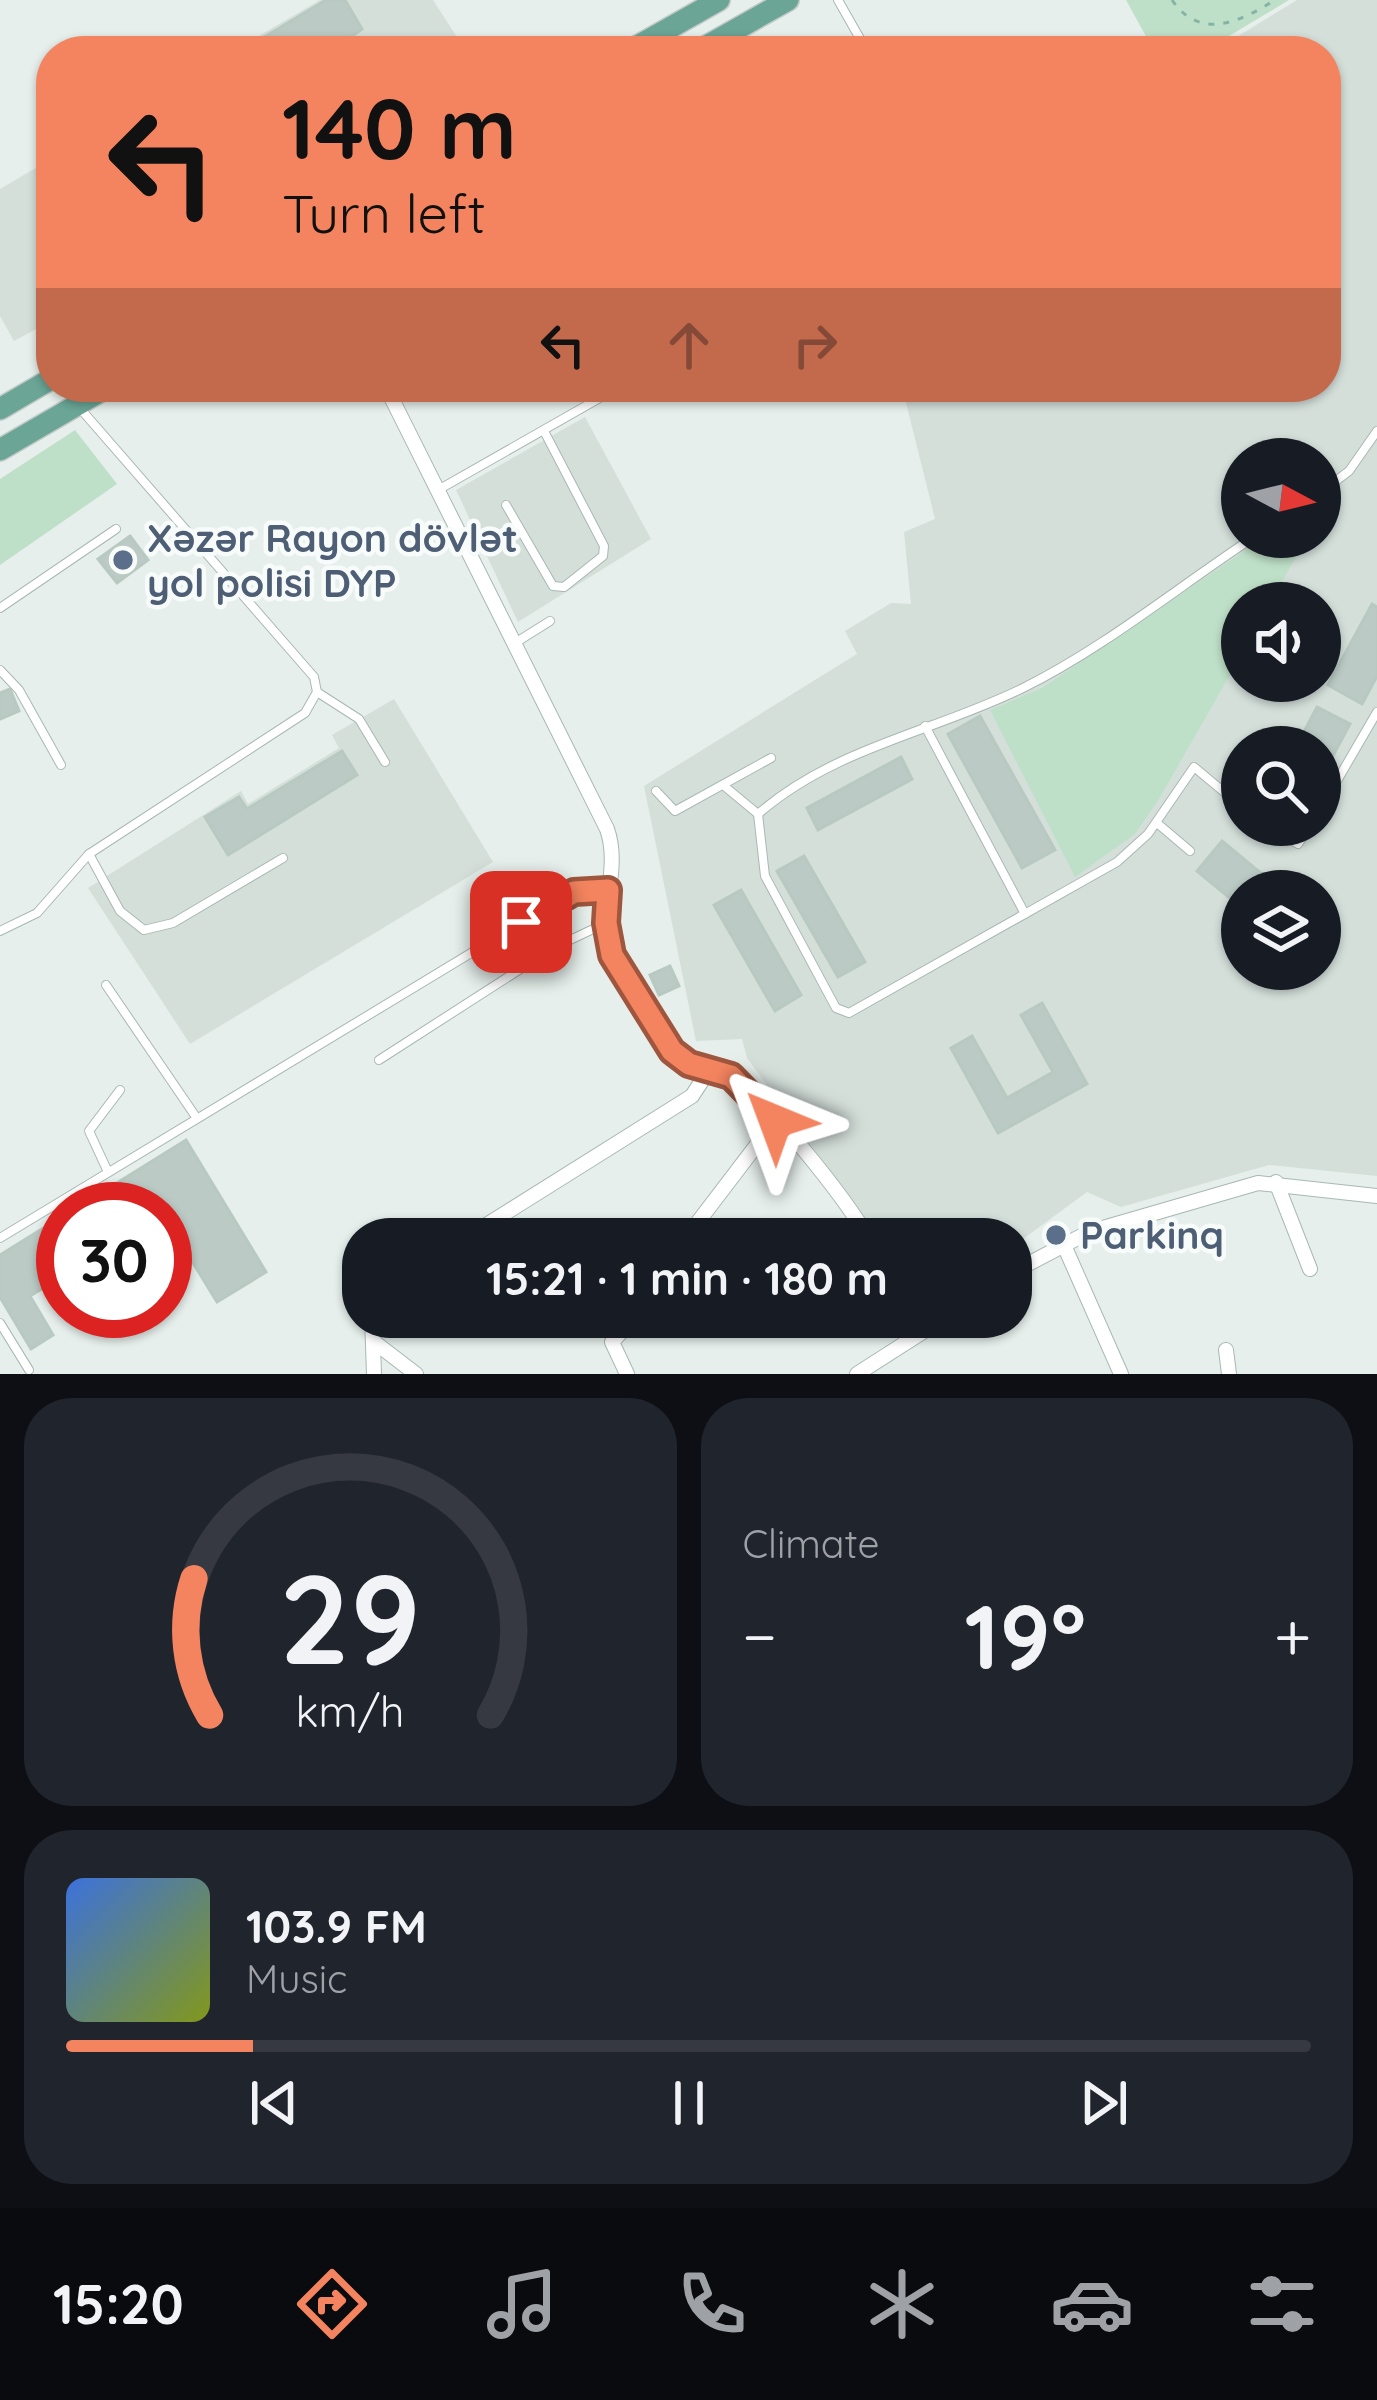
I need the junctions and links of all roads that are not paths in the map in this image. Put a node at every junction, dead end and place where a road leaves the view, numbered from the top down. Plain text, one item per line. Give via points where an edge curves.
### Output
1 (718, 0) edge
2 (788, 0) edge
3 (838, 0) edge
4 (654, 36) edge
5 (724, 36) edge
6 (858, 36) edge
7 (36, 389) edge
8 (82, 402) edge
9 (393, 402) edge
10 (593, 402) edge
11 (77, 405) junction
12 (0, 409) edge
13 (544, 431) junction
14 (1377, 431) edge
15 (0, 450) edge
16 (1341, 477) edge
17 (437, 491) junction
18 (506, 505) dead end
19 (116, 530) dead end
20 (1223, 558) edge
21 (0, 608) edge
22 (550, 621) dead end
23 (513, 644) junction
24 (0, 670) edge
25 (317, 692) junction
26 (1377, 712) edge
27 (925, 726) junction
28 (771, 758) dead end
29 (385, 762) dead end
30 (61, 765) dead end
31 (1341, 774) edge
32 (723, 785) junction
33 (1221, 790) edge
34 (656, 791) dead end
35 (758, 814) junction
36 (1156, 823) junction
37 (1190, 851) dead end
38 (88, 854) junction
39 (283, 858) dead end
40 (608, 890) junction
41 (1024, 914) junction
42 (606, 923) junction
43 (0, 931) edge
44 (106, 985) dead end
45 (379, 1060) dead end
46 (709, 1070) junction
47 (120, 1090) dead end
48 (196, 1117) junction
49 (775, 1121) junction
50 (108, 1172) junction
51 (1276, 1182) junction
52 (1377, 1196) edge
53 (497, 1218) edge
54 (702, 1218) edge
55 (854, 1218) edge
56 (0, 1238) edge
57 (1063, 1243) junction
58 (1032, 1261) edge
59 (1310, 1269) dead end
60 (0, 1323) edge
61 (373, 1338) edge
62 (616, 1338) edge
63 (913, 1338) edge
64 (910, 1340) joint
65 (373, 1341) junction
66 (1226, 1350) dead end
67 (29, 1370) dead end
68 (374, 1374) edge
69 (416, 1374) edge
70 (627, 1374) edge
71 (857, 1374) edge
72 (1121, 1374) edge
73 (1228, 1374) edge

1 - 4 main road
2 - 5 main road
3 - 6 lane
7 - 12 main road
8 - 11 main road
9 - 17 street
10 - 13 lane
11 - 15 main road
11 - 25 lane via 314,676
13 - 17 lane
13 - 18 lane via 603,556 554,586
14 - 16 lane
17 - 23 street
19 - 21 lane
20 - 27 lane via 1046,676
22 - 23 lane
23 - 40 street via 612,843
24 - 30 lane via 20,690
25 - 29 lane via 359,719
25 - 38 lane via 305,713
26 - 31 lane
27 - 35 lane via 854,754
27 - 41 lane
28 - 32 lane
32 - 34 lane via 675,811
32 - 35 lane
33 - 36 lane via 1194,767
35 - 41 lane via 764,876 842,1012
36 - 37 lane
36 - 41 lane via 1117,862
38 - 39 lane via 120,911 144,930 173,923
38 - 43 lane via 37,913
40 - 42 street
40 - 48 lane via 562,898
42 - 45 lane
42 - 46 street via 621,971 672,1051
44 - 48 lane
46 - 49 street via 731,1076
46 - 53 street via 692,1096
47 - 50 lane via 89,1131
48 - 50 lane
49 - 54 street
49 - 55 street
50 - 56 lane
51 - 52 street via 1347,1199
51 - 57 street
51 - 59 street
57 - 58 street
57 - 72 street
60 - 67 lane
61 - 65 street
62 - 70 street
63 - 64 street
64 - 71 street
65 - 68 street
65 - 69 street
66 - 73 street

